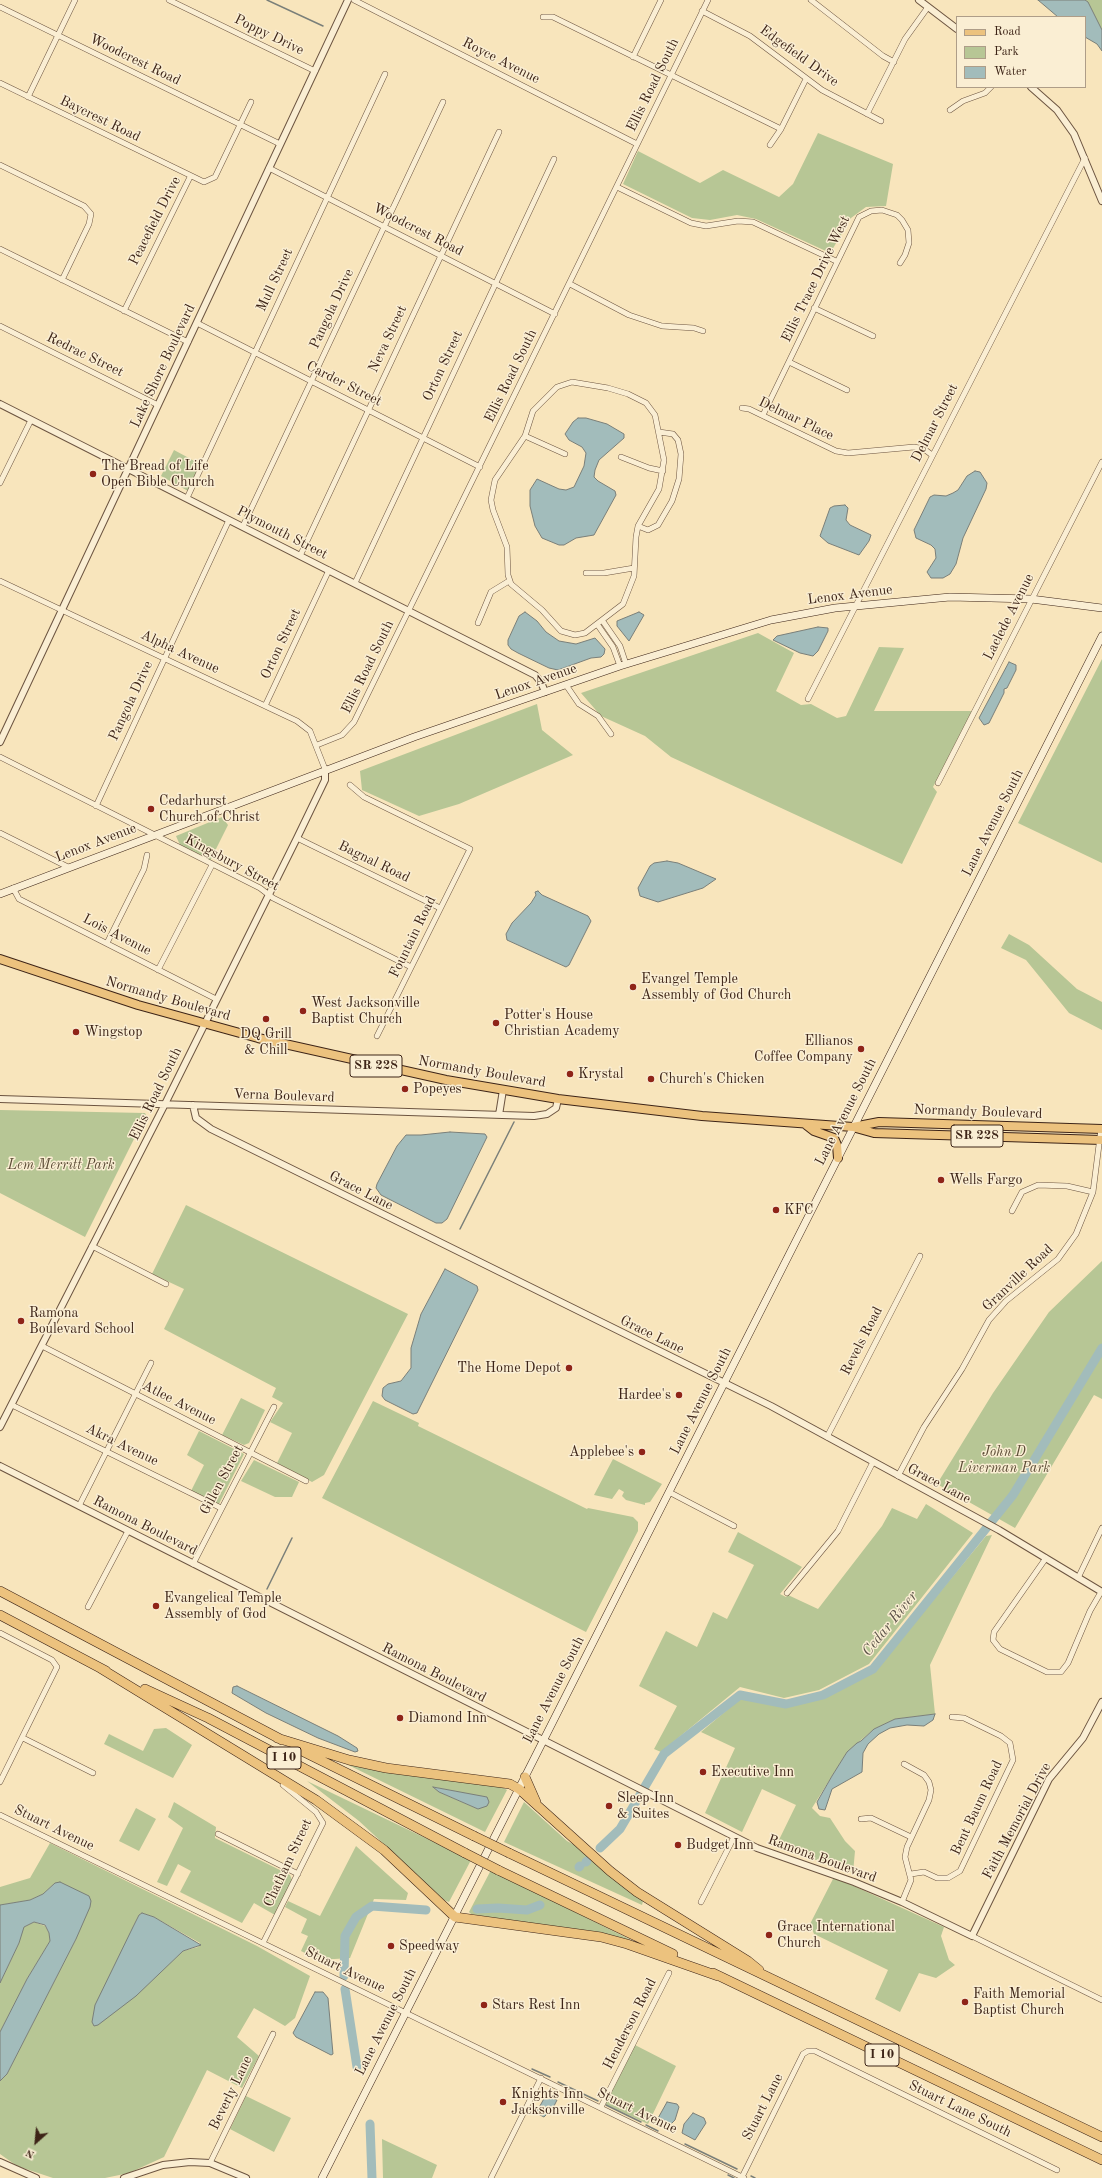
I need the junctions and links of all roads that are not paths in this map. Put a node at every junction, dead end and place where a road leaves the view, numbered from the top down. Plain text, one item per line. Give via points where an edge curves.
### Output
1 (75, 0) edge
2 (169, 0) edge
3 (348, 0) edge
4 (354, 0) edge
5 (660, 0) edge
6 (708, 0) edge
7 (811, 0) edge
8 (919, 0) edge
9 (0, 7) edge
10 (928, 7) junction
11 (702, 11) junction
12 (544, 17) dead end
13 (956, 29) edge
14 (58, 36) junction
15 (633, 56) junction
16 (894, 62) junction
17 (314, 71) junction
18 (385, 74) dead end
19 (670, 75) junction
20 (806, 79) junction
21 (0, 84) edge
22 (990, 88) edge
23 (1032, 88) edge
24 (28, 97) junction
25 (251, 102) dead end
26 (442, 102) dead end
27 (950, 110) dead end
28 (867, 114) junction
29 (881, 121) dead end
30 (240, 125) junction
31 (781, 129) junction
32 (499, 132) dead end
33 (280, 144) junction
34 (637, 144) junction
35 (770, 145) dead end
36 (1085, 158) junction
37 (554, 159) dead end
38 (0, 165) edge
39 (269, 168) junction
40 (190, 177) junction
41 (616, 187) junction
42 (327, 197) junction
43 (1102, 200) edge
44 (384, 226) junction
45 (0, 250) edge
46 (441, 255) junction
47 (836, 261) junction
48 (900, 262) dead end
49 (62, 280) junction
50 (495, 283) junction
51 (570, 284) junction
52 (814, 308) junction
53 (124, 311) junction
54 (555, 314) junction
55 (197, 323) junction
56 (0, 326) edge
57 (703, 331) dead end
58 (872, 336) dead end
59 (188, 342) junction
60 (255, 353) junction
61 (789, 362) junction
62 (312, 381) junction
63 (847, 390) dead end
64 (0, 404) edge
65 (158, 405) junction
66 (742, 408) dead end
67 (368, 410) junction
68 (763, 415) junction
69 (31, 420) junction
70 (660, 432) junction
71 (525, 436) junction
72 (423, 438) junction
73 (565, 454) dead end
74 (932, 455) junction
75 (621, 457) dead end
76 (1102, 462) edge
77 (480, 467) junction
78 (129, 468) junction
79 (663, 471) junction
80 (0, 483) edge
81 (187, 498) junction
82 (230, 520) junction
83 (243, 526) junction
84 (638, 526) junction
85 (300, 556) junction
86 (634, 568) junction
87 (329, 570) junction
88 (586, 572) dead end
89 (0, 581) edge
90 (509, 581) junction
91 (355, 583) junction
92 (1031, 598) junction
93 (856, 606) junction
94 (1102, 608) edge
95 (62, 611) junction
96 (409, 611) junction
97 (602, 620) junction
98 (478, 623) dead end
99 (597, 624) junction
100 (1102, 636) edge
101 (164, 658) junction
102 (623, 665) junction
103 (566, 685) junction
104 (545, 692) junction
105 (808, 699) dead end
106 (265, 706) junction
107 (610, 734) dead end
108 (0, 742) edge
109 (317, 745) junction
110 (0, 757) edge
111 (325, 770) junction
112 (938, 783) dead end
113 (350, 785) dead end
114 (96, 806) junction
115 (0, 833) edge
116 (154, 834) junction
117 (296, 838) junction
118 (147, 855) dead end
119 (212, 865) junction
120 (68, 867) junction
121 (13, 888) junction
122 (0, 894) edge
123 (267, 894) junction
124 (440, 908) junction
125 (106, 943) junction
126 (0, 959) edge
127 (411, 967) junction
128 (158, 970) junction
129 (216, 999) junction
130 (204, 1024) junction
131 (377, 1036) dead end
132 (503, 1090) junction
133 (0, 1099) edge
134 (558, 1099) junction
135 (165, 1104) junction
136 (193, 1105) junction
137 (499, 1115) junction
138 (805, 1124) junction
139 (853, 1127) junction
140 (1101, 1129) edge
141 (1101, 1140) edge
142 (838, 1158) junction
143 (1093, 1192) junction
144 (1012, 1211) dead end
145 (92, 1246) junction
146 (920, 1256) dead end
147 (166, 1284) dead end
148 (42, 1346) junction
149 (151, 1362) dead end
150 (724, 1383) junction
151 (136, 1395) junction
152 (12, 1405) junction
153 (274, 1407) dead end
154 (0, 1427) edge
155 (827, 1437) junction
156 (107, 1451) junction
157 (250, 1452) junction
158 (873, 1462) junction
159 (0, 1466) edge
160 (898, 1476) junction
161 (306, 1481) dead end
162 (669, 1492) junction
163 (79, 1506) junction
164 (221, 1508) junction
165 (734, 1526) dead end
166 (1102, 1528) edge
167 (128, 1531) junction
168 (1046, 1558) junction
169 (193, 1564) junction
170 (1078, 1578) junction
171 (0, 1591) edge
172 (1102, 1592) edge
173 (787, 1593) dead end
174 (88, 1607) dead end
175 (0, 1615) edge
176 (0, 1633) edge
177 (100, 1668) junction
178 (1102, 1702) edge
179 (952, 1717) dead end
180 (23, 1738) junction
181 (277, 1738) junction
182 (544, 1740) junction
183 (904, 1764) dead end
184 (93, 1773) dead end
185 (525, 1777) junction
186 (0, 1782) edge
187 (283, 1785) dead end
188 (519, 1789) junction
189 (537, 1805) junction
190 (0, 1815) edge
191 (860, 1819) dead end
192 (218, 1834) dead end
193 (734, 1837) junction
194 (911, 1837) junction
195 (298, 1874) junction
196 (911, 1874) junction
197 (701, 1902) dead end
198 (902, 1902) junction
199 (455, 1917) junction
200 (972, 1936) junction
201 (263, 1943) junction
202 (669, 1973) dead end
203 (718, 1976) junction
204 (771, 1980) junction
205 (1102, 2000) edge
206 (406, 2012) junction
207 (273, 2034) dead end
208 (808, 2051) joint
209 (541, 2078) junction
210 (601, 2107) junction
211 (1102, 2137) edge
212 (1102, 2160) edge
213 (1, 2162) edge
214 (210, 2163) junction
215 (1057, 2170) dead end
216 (743, 2177) edge
217 (36, 2178) edge
218 (124, 2178) edge
219 (246, 2178) edge
220 (322, 2178) edge
221 (491, 2178) edge

1 - 14 street
2 - 17 street, Poppy Drive
3 - 17 street, Lake Shore Boulevard
4 - 34 street, Royce Avenue
5 - 15 street
6 - 11 street, Ellis Road South
7 - 16 street
8 - 10 street
9 - 14 street, Woodcrest Road
10 - 13 street
10 - 16 street via 911,29
11 - 19 street, Ellis Road South
11 - 20 street, Edgefield Drive via 750,36
12 - 15 street via 553,17
14 - 24 street
14 - 30 street, Woodcrest Road
15 - 19 street
16 - 28 street
17 - 33 street, Lake Shore Boulevard
18 - 42 street, Mull Street
19 - 31 street
19 - 34 street, Ellis Road South
20 - 28 street, Edgefield Drive
20 - 31 street
21 - 24 street, Baycrest Road
22 - 27 street
23 - 36 street via 1062,117 1074,134
24 - 40 street, Baycrest Road
25 - 30 street, Peacefield Drive
26 - 44 street, Pangola Drive
28 - 29 street, Edgefield Drive
30 - 33 street, Woodcrest Road
30 - 40 street, Peacefield Drive via 212,180 204,182
31 - 35 street
32 - 46 street, Neva Street
33 - 39 street, Lake Shore Boulevard
34 - 41 street, Ellis Road South
36 - 43 street
36 - 74 street, Delmar Street
37 - 50 street, Orton Street
38 - 49 street via 84,206 91,214 89,224
39 - 42 street, Woodcrest Road
39 - 55 street, Lake Shore Boulevard
40 - 53 street, Peacefield Drive
41 - 47 street via 691,223 706,226 738,221 753,222
41 - 51 street, Ellis Road South
42 - 44 street, Woodcrest Road
42 - 60 street, Mull Street
44 - 46 street, Woodcrest Road
44 - 62 street, Pangola Drive
45 - 49 street
46 - 50 street, Woodcrest Road
46 - 67 street, Neva Street
47 - 48 street, Ellis Trace Drive West via 859,217 871,211 882,210 897,215 908,230 908,250
47 - 52 street, Ellis Trace Drive West
49 - 53 street
50 - 54 street, Woodcrest Road
50 - 72 street, Orton Street
51 - 54 street, Ellis Road South
51 - 57 street via 630,315 656,324
52 - 58 street
52 - 61 street, Ellis Trace Drive West
53 - 59 street
54 - 77 street, Ellis Road South
55 - 59 street, Lake Shore Boulevard
55 - 60 street, Carder Street
56 - 65 street, Redrac Street
59 - 65 street, Lake Shore Boulevard
60 - 62 street, Carder Street
60 - 81 street, Mull Street
61 - 63 street
61 - 68 street, Ellis Trace Drive West
62 - 67 street, Carder Street
62 - 83 street, Pangola Drive
64 - 69 street, Plymouth Street
65 - 78 street, Lake Shore Boulevard
66 - 68 street, Delmar Place
67 - 72 street, Carder Street
67 - 85 street, Neva Street
68 - 74 street, Delmar Place via 836,451 848,453 914,447 924,449
69 - 78 street, Plymouth Street
69 - 80 street
70 - 71 street via 651,408 638,399 608,388 572,382 557,387 537,405
70 - 79 street
70 - 84 street via 673,434 678,440 681,454 679,479 672,501 658,525 648,530
71 - 73 street
71 - 90 street via 500,471 492,490 493,510 507,547
72 - 77 street, Carder Street
72 - 91 street, Orton Street
74 - 93 street, Delmar Street
75 - 79 street
76 - 92 street, Laclede Avenue
77 - 96 street, Ellis Road South
78 - 81 street, Plymouth Street
78 - 95 street, Lake Shore Boulevard
79 - 84 street via 654,500
81 - 82 street, Plymouth Street
82 - 83 street, Plymouth Street
82 - 101 street, Pangola Drive
83 - 85 street, Plymouth Street
84 - 86 street
85 - 87 street, Plymouth Street
86 - 88 street via 604,573
86 - 97 street via 632,583 623,604
87 - 91 street, Plymouth Street
87 - 106 street, Orton Street
89 - 95 street, Alpha Avenue
90 - 98 street via 491,592
90 - 99 street via 561,631 581,634
91 - 96 street, Plymouth Street
92 - 93 main road, Lenox Avenue via 950,597
92 - 94 main road, Lenox Avenue
92 - 112 street, Laclede Avenue
93 - 102 main road, Lenox Avenue via 771,620
93 - 105 street, Delmar Street
95 - 101 street, Alpha Avenue
95 - 108 street, Lake Shore Boulevard
96 - 104 street, Plymouth Street via 535,675
96 - 109 street, Ellis Road South via 350,728 342,735
97 - 99 street
97 - 102 street via 620,646
99 - 102 street
100 - 139 main road, Lane Avenue South
101 - 106 street, Alpha Avenue
101 - 114 street, Pangola Drive
102 - 103 main road, Lenox Avenue
103 - 104 main road, Lenox Avenue
103 - 107 street via 572,697 598,716
104 - 111 main road, Lenox Avenue
106 - 109 street, Alpha Avenue via 302,724 310,731
109 - 111 street, Alpha Avenue
110 - 114 street, Kingsbury Street
111 - 116 main road, Lenox Avenue
111 - 117 street, Ellis Road South via 325,780
113 - 124 street, Fountain Road via 364,796 470,849
114 - 116 street, Kingsbury Street
115 - 120 street
116 - 119 street, Kingsbury Street
116 - 120 main road, Lenox Avenue
117 - 123 street, Ellis Road South
117 - 124 street, Bagnal Road
118 - 125 street via 144,869
119 - 123 street, Kingsbury Street via 260,888
119 - 128 street
120 - 121 main road, Lenox Avenue
121 - 122 main road, Lenox Avenue
121 - 125 street, Lois Avenue via 20,899
123 - 127 street, Kingsbury Street
123 - 129 street, Ellis Road South
124 - 127 street, Fountain Road
125 - 128 street, Lois Avenue
126 - 130 main road, Normandy Boulevard / SR 228 via 138,1006
127 - 131 street, Fountain Road
128 - 129 street, Lois Avenue
129 - 130 street, Ellis Road South
130 - 132 main road, Normandy Boulevard / SR 228 via 338,1057
130 - 135 street, Ellis Road South
132 - 134 main road, Normandy Boulevard / SR 228
132 - 137 street
133 - 135 street, Verna Boulevard
134 - 137 street, Verna Boulevard via 556,1108 547,1114
134 - 138 main road, Normandy Boulevard / SR 228
135 - 136 street, Verna Boulevard
135 - 145 street, Ellis Road South
136 - 137 street, Verna Boulevard
136 - 150 street, Grace Lane via 196,1118 211,1129
138 - 139 main road, Normandy Boulevard / SR 228
138 - 142 main road via 814,1131 834,1138
139 - 140 main road, Normandy Boulevard / SR 228 via 879,1122
139 - 141 main road, Normandy Boulevard / SR 228 via 874,1133
139 - 142 main road, Lane Avenue South
140 - 141 street, Granville Road
141 - 143 street, Granville Road
142 - 150 main road, Lane Avenue South
143 - 144 street via 1067,1186 1038,1185 1022,1192
143 - 160 street, Granville Road via 1082,1222 1068,1247 1058,1259 1006,1301 989,1320 962,1369 924,1426
145 - 147 street
145 - 148 street, Ellis Road South
146 - 155 street, Revels Road
148 - 151 street, Atlee Avenue
148 - 152 street, Ellis Road South
149 - 151 street
150 - 155 street, Grace Lane
150 - 162 main road, Lane Avenue South
151 - 156 street
151 - 157 street, Atlee Avenue
152 - 154 street, Ellis Road South
152 - 156 street, Akra Avenue
153 - 157 street, Gillen Street
155 - 158 street, Grace Lane
156 - 163 street
156 - 164 street, Akra Avenue
157 - 161 street, Atlee Avenue
157 - 164 street, Gillen Street
158 - 160 street, Grace Lane
158 - 173 street via 838,1531
159 - 163 street, Ramona Boulevard
160 - 168 street, Grace Lane via 968,1512
162 - 165 street
162 - 182 main road, Lane Avenue South
163 - 167 street, Ramona Boulevard
164 - 169 street, Gillen Street
166 - 170 street
167 - 169 street, Ramona Boulevard
167 - 174 street
168 - 170 street, Grace Lane
168 - 172 street via 997,1625 993,1640 1000,1649 1047,1672 1061,1672 1068,1663 1090,1611
169 - 182 street, Ramona Boulevard
170 - 172 street, Grace Lane
171 - 181 highway, I 10
175 - 177 highway, I 10
176 - 180 street via 52,1660 57,1667
177 - 199 highway via 316,1800 384,1850
177 - 203 highway, I 10, bridge via 208,1718 498,1870
178 - 200 street, Faith Memorial Drive via 1083,1738 1049,1779
179 - 196 street, Bent Baum Road via 964,1718 1001,1736 1010,1743 1013,1760 960,1871 948,1878 937,1878 924,1872
180 - 184 street
180 - 186 street
181 - 188 highway via 367,1765 504,1782
181 - 204 highway, I 10, bridge
182 - 185 main road, Lane Avenue South
182 - 193 street, Ramona Boulevard
183 - 194 street via 924,1775 929,1782 930,1790 929,1800
185 - 188 main road, Lane Avenue South
185 - 189 highway
187 - 195 street, Chatham Street via 316,1812 323,1823
188 - 189 highway
188 - 199 main road, Lane Avenue South
189 - 204 highway via 636,1892 748,1961
190 - 201 street, Stuart Avenue
191 - 194 street via 872,1818
192 - 195 street
193 - 197 street
193 - 198 street, Ramona Boulevard via 771,1854 848,1880
194 - 196 street via 905,1857
195 - 201 street, Chatham Street
196 - 198 street
198 - 200 street, Ramona Boulevard
199 - 203 highway via 601,1937
199 - 206 main road, Lane Avenue South
200 - 205 street, Ramona Boulevard
201 - 206 street, Stuart Avenue
202 - 210 street, Henderson Road
203 - 212 highway, I 10
204 - 211 highway, I 10
206 - 209 street, Stuart Avenue
206 - 220 main road, Lane Avenue South
207 - 214 street, Beverly Lane
208 - 215 street, Stuart Lane South via 815,2051
208 - 216 street, Stuart Lane via 803,2054
209 - 210 street, Stuart Avenue
209 - 221 street
210 - 216 street, Stuart Avenue
213 - 217 street
214 - 218 street via 168,2164
214 - 219 street

